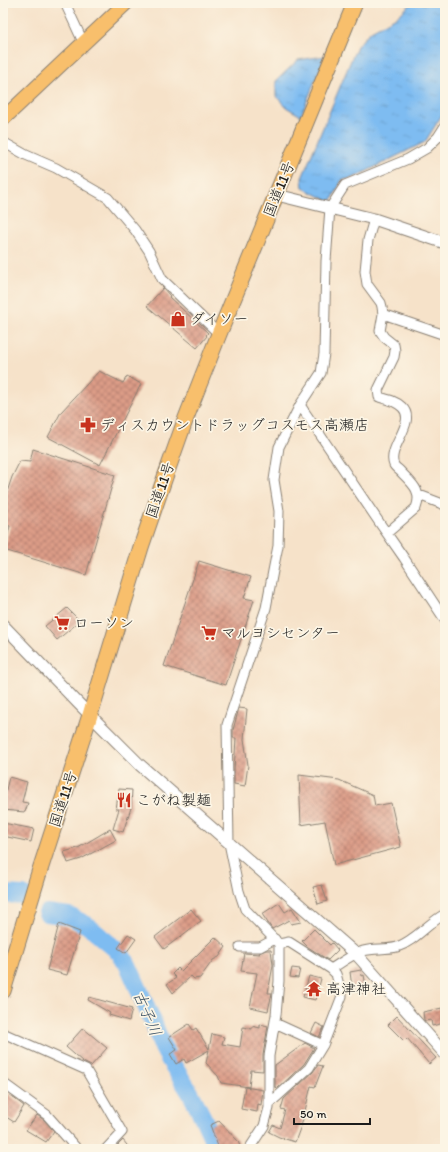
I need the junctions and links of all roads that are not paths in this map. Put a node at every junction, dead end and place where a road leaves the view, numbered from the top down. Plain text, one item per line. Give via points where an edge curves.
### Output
1 (65, 3) edge
2 (126, 3) edge
3 (355, 3) edge
4 (84, 44) junction
5 (3, 119) edge
6 (445, 126) edge
7 (3, 142) edge
8 (277, 195) junction
9 (330, 208) junction
10 (374, 219) junction
11 (445, 243) edge
12 (383, 314) junction
13 (219, 334) junction
14 (445, 336) edge
15 (300, 405) junction
16 (418, 495) junction
17 (445, 505) edge
18 (386, 533) junction
19 (445, 620) edge
20 (3, 625) edge
21 (90, 715) junction
22 (229, 843) junction
23 (445, 914) edge
24 (277, 941) junction
25 (240, 946) dead end
26 (356, 954) junction
27 (331, 969) junction
28 (3, 991) edge
29 (275, 1023) junction
30 (3, 1033) edge
31 (323, 1045) junction
32 (444, 1050) edge
33 (3, 1082) edge
34 (269, 1104) junction
35 (77, 1149) edge
36 (106, 1149) edge
37 (249, 1149) edge

1 - 4 street
2 - 4 main road
3 - 8 highway, 国道11号
4 - 5 main road
6 - 9 street via 428,148 345,185
7 - 13 street via 108,198 135,230 149,251 162,279
8 - 9 street
8 - 13 highway, 国道11号
9 - 10 street
9 - 15 street via 324,354 321,373
10 - 11 street
10 - 12 street via 368,240 364,272 368,284 381,303
12 - 14 street
12 - 16 street via 380,331 394,345 395,351 378,394 379,397 403,407 406,413 404,429 393,460 394,465
13 - 21 highway, 国道11号 via 186,418 141,547
15 - 18 street
15 - 22 street via 279,447 274,480 279,511 278,546 266,608 227,725
16 - 17 street
16 - 18 street via 416,508
18 - 19 street
20 - 21 street
21 - 22 street via 140,765
21 - 28 highway, 国道11号
22 - 24 street via 238,891 245,909
22 - 26 street
23 - 26 street via 396,947
24 - 25 street via 260,947
24 - 27 street via 289,942
24 - 29 street via 279,981
26 - 27 street
26 - 32 street
27 - 31 street via 336,974 342,996
29 - 31 street
29 - 34 street via 269,1056
30 - 36 street via 86,1070 122,1132
31 - 34 street via 309,1068
33 - 35 street via 47,1115
34 - 37 street via 264,1126

